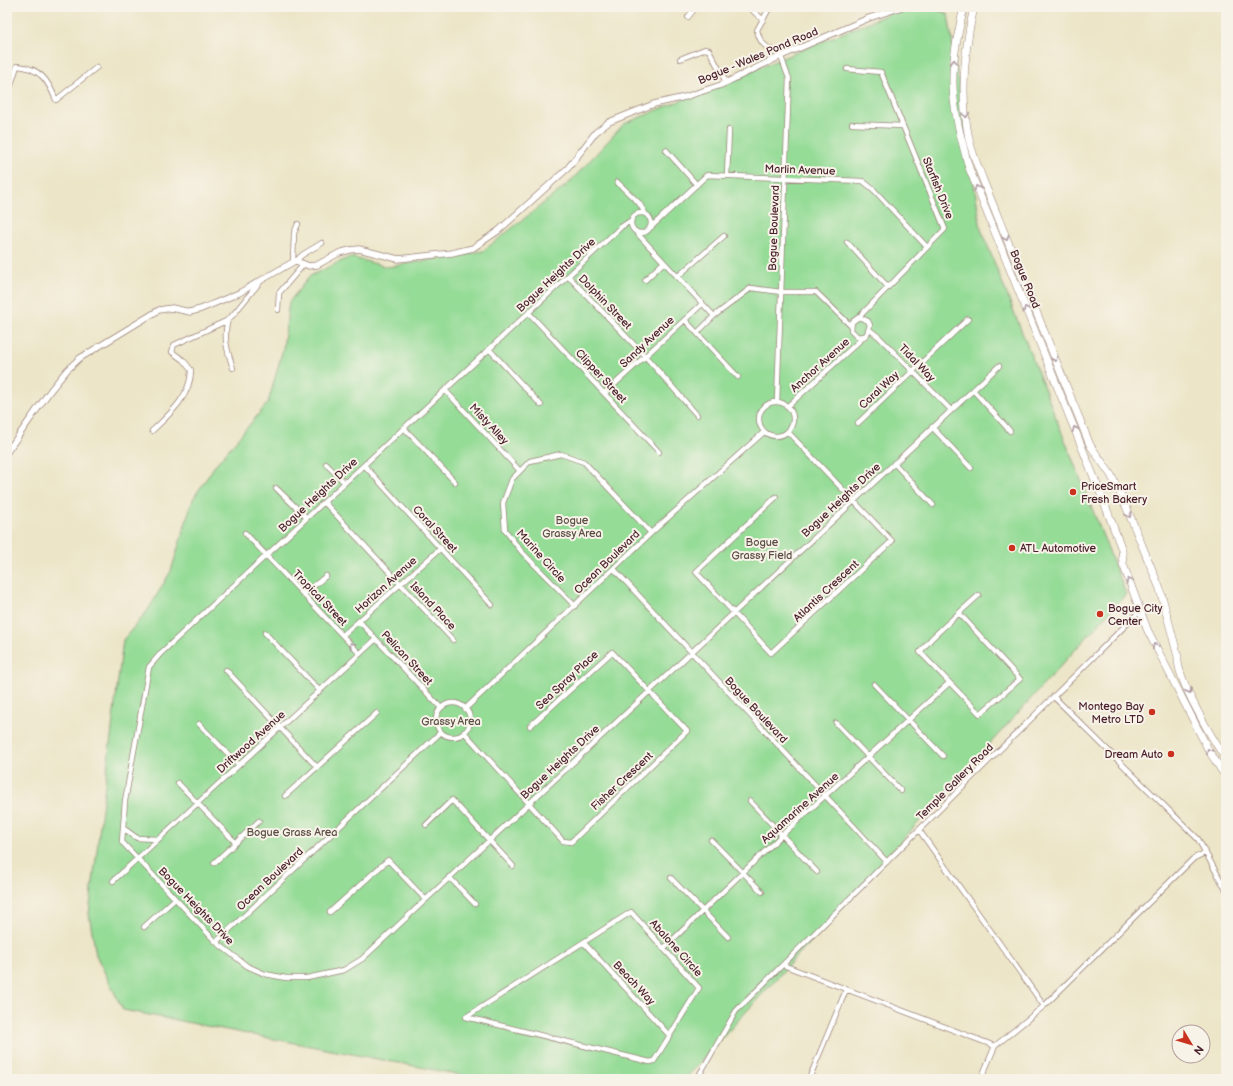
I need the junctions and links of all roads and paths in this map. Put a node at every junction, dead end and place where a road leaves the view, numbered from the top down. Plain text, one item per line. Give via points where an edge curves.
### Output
1 (696, 7) edge
2 (749, 7) edge
3 (770, 7) edge
4 (902, 7) edge
5 (964, 7) edge
6 (974, 8) edge
7 (688, 17) dead end
8 (763, 20) junction
9 (781, 56) junction
10 (680, 59) dead end
11 (97, 67) dead end
12 (847, 69) dead end
13 (726, 82) junction
14 (7, 91) edge
15 (852, 124) dead end
16 (903, 126) junction
17 (729, 130) dead end
18 (666, 150) dead end
19 (727, 176) junction
20 (785, 180) junction
21 (617, 182) dead end
22 (697, 185) junction
23 (639, 203) junction
24 (638, 213) junction
25 (645, 213) junction
26 (650, 218) junction
27 (661, 219) junction
28 (630, 222) junction
29 (298, 224) dead end
30 (621, 227) junction
31 (635, 231) junction
32 (647, 231) junction
33 (724, 236) dead end
34 (643, 241) junction
35 (847, 242) dead end
36 (322, 243) dead end
37 (927, 247) junction
38 (295, 262) junction
39 (304, 264) junction
40 (664, 264) junction
41 (569, 277) junction
42 (677, 277) junction
43 (645, 280) dead end
44 (261, 281) junction
45 (888, 287) junction
46 (781, 292) junction
47 (702, 304) junction
48 (278, 310) dead end
49 (529, 313) junction
50 (714, 316) junction
51 (859, 317) junction
52 (228, 319) junction
53 (968, 319) dead end
54 (685, 320) junction
55 (851, 326) junction
56 (870, 330) junction
57 (697, 333) junction
58 (863, 336) junction
59 (489, 350) junction
60 (645, 356) junction
61 (999, 366) dead end
62 (233, 368) dead end
63 (912, 371) junction
64 (738, 377) dead end
65 (445, 390) junction
66 (973, 390) junction
67 (605, 393) junction
68 (777, 402) junction
69 (541, 405) dead end
70 (788, 406) junction
71 (951, 410) junction
72 (697, 415) dead end
73 (858, 423) dead end
74 (932, 427) junction
75 (404, 428) junction
76 (152, 431) dead end
77 (1010, 431) dead end
78 (764, 432) junction
79 (788, 432) junction
80 (7, 452) edge
81 (659, 452) dead end
82 (894, 463) junction
83 (326, 464) dead end
84 (364, 465) junction
85 (971, 468) dead end
86 (520, 470) junction
87 (455, 482) dead end
88 (345, 483) junction
89 (276, 488) dead end
90 (776, 497) dead end
91 (324, 502) junction
92 (854, 502) junction
93 (933, 505) dead end
94 (307, 518) junction
95 (245, 533) dead end
96 (651, 533) junction
97 (441, 548) junction
98 (267, 556) junction
99 (614, 569) junction
100 (326, 576) dead end
101 (400, 584) junction
102 (304, 594) junction
103 (979, 595) dead end
104 (492, 605) dead end
105 (574, 606) junction
106 (1140, 611) junction
107 (733, 612) junction
108 (959, 614) junction
109 (359, 621) junction
110 (265, 633) dead end
111 (344, 635) junction
112 (376, 639) junction
113 (453, 640) dead end
114 (691, 652) junction
115 (360, 654) junction
116 (226, 670) dead end
117 (949, 683) junction
118 (874, 684) dead end
119 (320, 691) junction
120 (650, 691) junction
121 (1054, 697) junction
122 (441, 708) junction
123 (465, 709) junction
124 (376, 713) dead end
125 (908, 720) junction
126 (836, 723) dead end
127 (199, 724) dead end
128 (530, 726) dead end
129 (280, 728) junction
130 (441, 732) junction
131 (464, 732) junction
132 (943, 756) dead end
133 (869, 758) junction
134 (1226, 759) edge
135 (239, 765) junction
136 (317, 767) junction
137 (1226, 777) edge
138 (178, 783) dead end
139 (901, 791) dead end
140 (285, 796) dead end
141 (826, 797) junction
142 (750, 801) dead end
143 (197, 803) junction
144 (529, 803) junction
145 (259, 821) dead end
146 (426, 825) dead end
147 (123, 828) junction
148 (919, 830) junction
149 (783, 834) junction
150 (157, 839) junction
151 (490, 840) junction
152 (711, 840) dead end
153 (236, 842) junction
154 (1205, 853) junction
155 (138, 858) junction
156 (887, 862) junction
157 (214, 863) dead end
158 (513, 866) dead end
159 (743, 872) junction
160 (817, 872) dead end
161 (449, 877) junction
162 (671, 878) dead end
163 (113, 881) dead end
164 (1226, 890) edge
165 (762, 892) dead end
166 (175, 898) junction
167 (425, 899) junction
168 (475, 904) dead end
169 (330, 912) dead end
170 (703, 912) junction
171 (144, 927) dead end
172 (728, 937) dead end
173 (216, 942) junction
174 (584, 943) junction
175 (664, 948) junction
176 (783, 965) junction
177 (846, 990) junction
178 (1044, 1006) junction
179 (670, 1036) junction
180 (996, 1046) junction
181 (697, 1079) edge
182 (809, 1079) edge
183 (981, 1079) edge

1 - 7 street
2 - 8 street
3 - 8 street
4 - 9 street, Bogue - Wales Pond Road via 869,18
5 - 6 street
106 -> 5 main road, Bogue Road via 1123,564 1122,550 1090,465 969,168 953,87 954,55
6 -> 134 main road, Bogue Road via 965,62 965,100 970,139 983,180 1090,444 1111,475 1123,499 1160,589 1178,657 1177,664 1201,718
8 - 9 street via 757,30 759,39 764,46
9 - 13 street, Bogue - Wales Pond Road
9 - 20 street, Bogue Boulevard via 789,78
10 - 13 street via 705,49 709,50
11 - 14 street via 56,100 48,82 30,67 17,66
12 - 16 street, Starfish Drive via 881,72
13 - 39 street, Bogue - Wales Pond Road via 685,97 629,112 609,122 596,132 568,168 498,231 473,248 398,259 360,249 339,253 317,265
15 - 16 street
16 - 37 street, Starfish Drive via 945,229
17 - 19 street
18 - 22 street
19 - 20 street, Marlin Avenue
19 - 22 street, Marlin Avenue via 707,175
20 - 37 street, Marlin Avenue via 863,181
20 - 46 street, Bogue Boulevard
21 - 23 street
22 - 27 street, Marlin Avenue
23 - 24 street
23 - 25 street
24 - 25 street
24 - 28 street via 632,216
25 - 26 street
26 - 27 street
26 - 32 street via 651,224
27 - 32 street, Marlin Avenue
28 - 30 street, Bogue Heights Drive
28 - 31 street
29 - 38 street via 294,233
30 - 31 street
30 - 41 street, Bogue Heights Drive
31 - 32 street
31 - 34 street
32 - 34 street
33 - 42 street
34 - 40 street
35 - 45 street
36 - 38 street
37 - 45 street, Starfish Drive
38 - 39 street, Bogue - Wales Pond Road
38 - 44 street
39 - 48 street via 279,293
40 - 42 street
40 - 43 street
41 - 49 street, Bogue Heights Drive
41 - 60 street, Dolphin Street
42 - 47 street
44 - 52 street
44 - 80 street via 201,309 190,312 172,308 159,310 80,358 50,391
45 - 51 street, Starfish Drive
46 - 50 street via 751,288
46 - 55 street via 816,292
46 - 68 street, Bogue Boulevard
47 - 50 street
47 - 54 street, Sandy Avenue
49 - 59 street, Bogue Heights Drive
49 - 67 street, Clipper Street
50 - 57 street
51 - 55 street
51 - 56 street via 868,321
52 - 62 street via 226,348
52 - 76 street via 174,345 172,352 183,360 190,370 189,384 183,399
53 - 63 street, Coral Way
54 - 57 street
54 - 60 street, Sandy Avenue
55 - 58 street via 853,334
56 - 58 street
56 - 63 street, Tidal Way
57 - 64 street
58 - 70 street, Anchor Avenue
59 - 65 street, Bogue Heights Drive
59 - 69 street
60 - 67 street, Sandy Avenue
60 - 72 street, Dolphin Street
61 - 66 street, Bogue Heights Drive
63 - 71 street, Tidal Way
63 - 73 street, Coral Way
65 - 75 street, Bogue Heights Drive
65 - 86 street, Misty Alley
66 - 71 street, Bogue Heights Drive
66 - 77 street
67 - 81 street, Clipper Street
68 - 70 street
68 - 78 street via 762,410 759,421
70 - 79 street via 794,416
71 - 74 street, Bogue Heights Drive
74 - 82 street, Bogue Heights Drive
74 - 85 street
75 - 84 street, Bogue Heights Drive
75 - 87 street
78 - 79 street via 779,437
78 - 96 street, Ocean Boulevard
79 - 92 street
82 - 92 street, Bogue Heights Drive
82 - 93 street
83 - 88 street
84 - 88 street, Bogue Heights Drive
84 - 97 street, Coral Street
86 - 96 street, Marine Circle via 530,461 561,454 584,462
86 - 105 street, Marine Circle via 512,479 503,503 505,530
88 - 91 street, Bogue Heights Drive
89 - 94 street
90 - 107 street via 696,572
91 - 94 street, Bogue Heights Drive
91 - 101 street, Island Place
92 - 107 street, Bogue Heights Drive
92 - 107 street, Atlantis Crescent via 892,542 772,652
94 - 98 street, Bogue Heights Drive
95 - 98 street, Tropical Street
96 - 99 street, Ocean Boulevard
97 - 101 street, Horizon Avenue
97 - 104 street, Coral Street
98 - 102 street, Tropical Street
98 - 147 street, Bogue Heights Drive via 149,667 125,801
99 - 105 street, Ocean Boulevard
99 - 114 street, Bogue Boulevard
100 - 102 street
101 - 109 street, Horizon Avenue
101 - 113 street, Island Place
102 - 111 street, Tropical Street
103 - 108 street
105 - 123 street, Ocean Boulevard
106 - 121 street, Temple Gallery Road
137 -> 106 main road, Bogue Road via 1209,751
107 - 114 street, Bogue Heights Drive
108 - 117 street via 920,652
108 - 117 street via 1020,679 980,714
109 - 111 street, Horizon Avenue
109 - 112 street, Pelican Street
110 - 119 street
115 -> 111 street, Tropical Street
112 - 115 street, Driftwood Avenue
112 - 122 street, Pelican Street
114 - 120 street, Bogue Heights Drive
114 - 141 street, Bogue Boulevard
115 - 119 street, Driftwood Avenue
116 - 129 street
117 - 125 street, Aquamarine Avenue
118 - 125 street
119 - 129 street, Driftwood Avenue
120 - 128 street, Sea Spray Place via 612,652
120 - 144 street, Bogue Heights Drive
120 - 144 street, Fisher Crescent via 687,731 570,842 563,841
121 - 148 street, Temple Gallery Road
121 - 154 street via 1198,839
122 - 123 street via 451,703
122 - 130 street via 436,722
123 - 131 street via 469,718
124 - 136 street
125 - 132 street
125 - 133 street, Aquamarine Avenue
126 - 133 street
127 - 135 street
129 - 135 street, Driftwood Avenue
129 - 136 street
130 - 131 street via 450,736
130 - 173 street, Ocean Boulevard
131 - 144 street
133 - 139 street
133 - 141 street, Aquamarine Avenue
135 - 143 street, Driftwood Avenue
136 - 140 street
138 - 143 street
141 - 149 street, Aquamarine Avenue
141 - 156 street, Bogue Boulevard
142 - 149 street
143 - 150 street, Driftwood Avenue
143 - 153 street
144 - 151 street, Bogue Heights Drive
145 - 153 street
146 - 151 street via 452,800
147 - 150 street via 137,838
147 - 155 street, Bogue Heights Drive via 122,842
148 - 156 street, Temple Gallery Road
148 - 178 street
149 - 159 street, Aquamarine Avenue
149 - 160 street
150 - 155 street, Driftwood Avenue
151 - 158 street
151 - 161 street, Bogue Heights Drive
152 - 159 street
153 - 157 street
154 - 164 street
154 - 178 street via 1188,863
155 - 163 street, Driftwood Avenue
155 - 166 street, Bogue Heights Drive
156 - 176 street, Temple Gallery Road
159 - 165 street
159 - 170 street, Aquamarine Avenue
161 - 167 street, Bogue Heights Drive
161 - 168 street
162 - 170 street
166 - 171 street
166 - 173 street, Bogue Heights Drive
167 - 169 street via 388,860
167 - 173 street, Bogue Heights Drive via 362,959 344,970 329,975 286,978 265,974 247,966
170 - 172 street
170 - 175 street, Aquamarine Avenue
174 - 175 street, Abalone Circle via 631,912
174 - 179 street, Beach Way
174 - 179 street, Abalone Circle via 466,1017 650,1062 654,1061
175 - 179 street, Abalone Circle via 699,988
176 - 177 street
176 - 181 street, Temple Gallery Road via 736,1011
177 - 180 street
177 - 182 street
178 - 180 street
180 - 183 street

